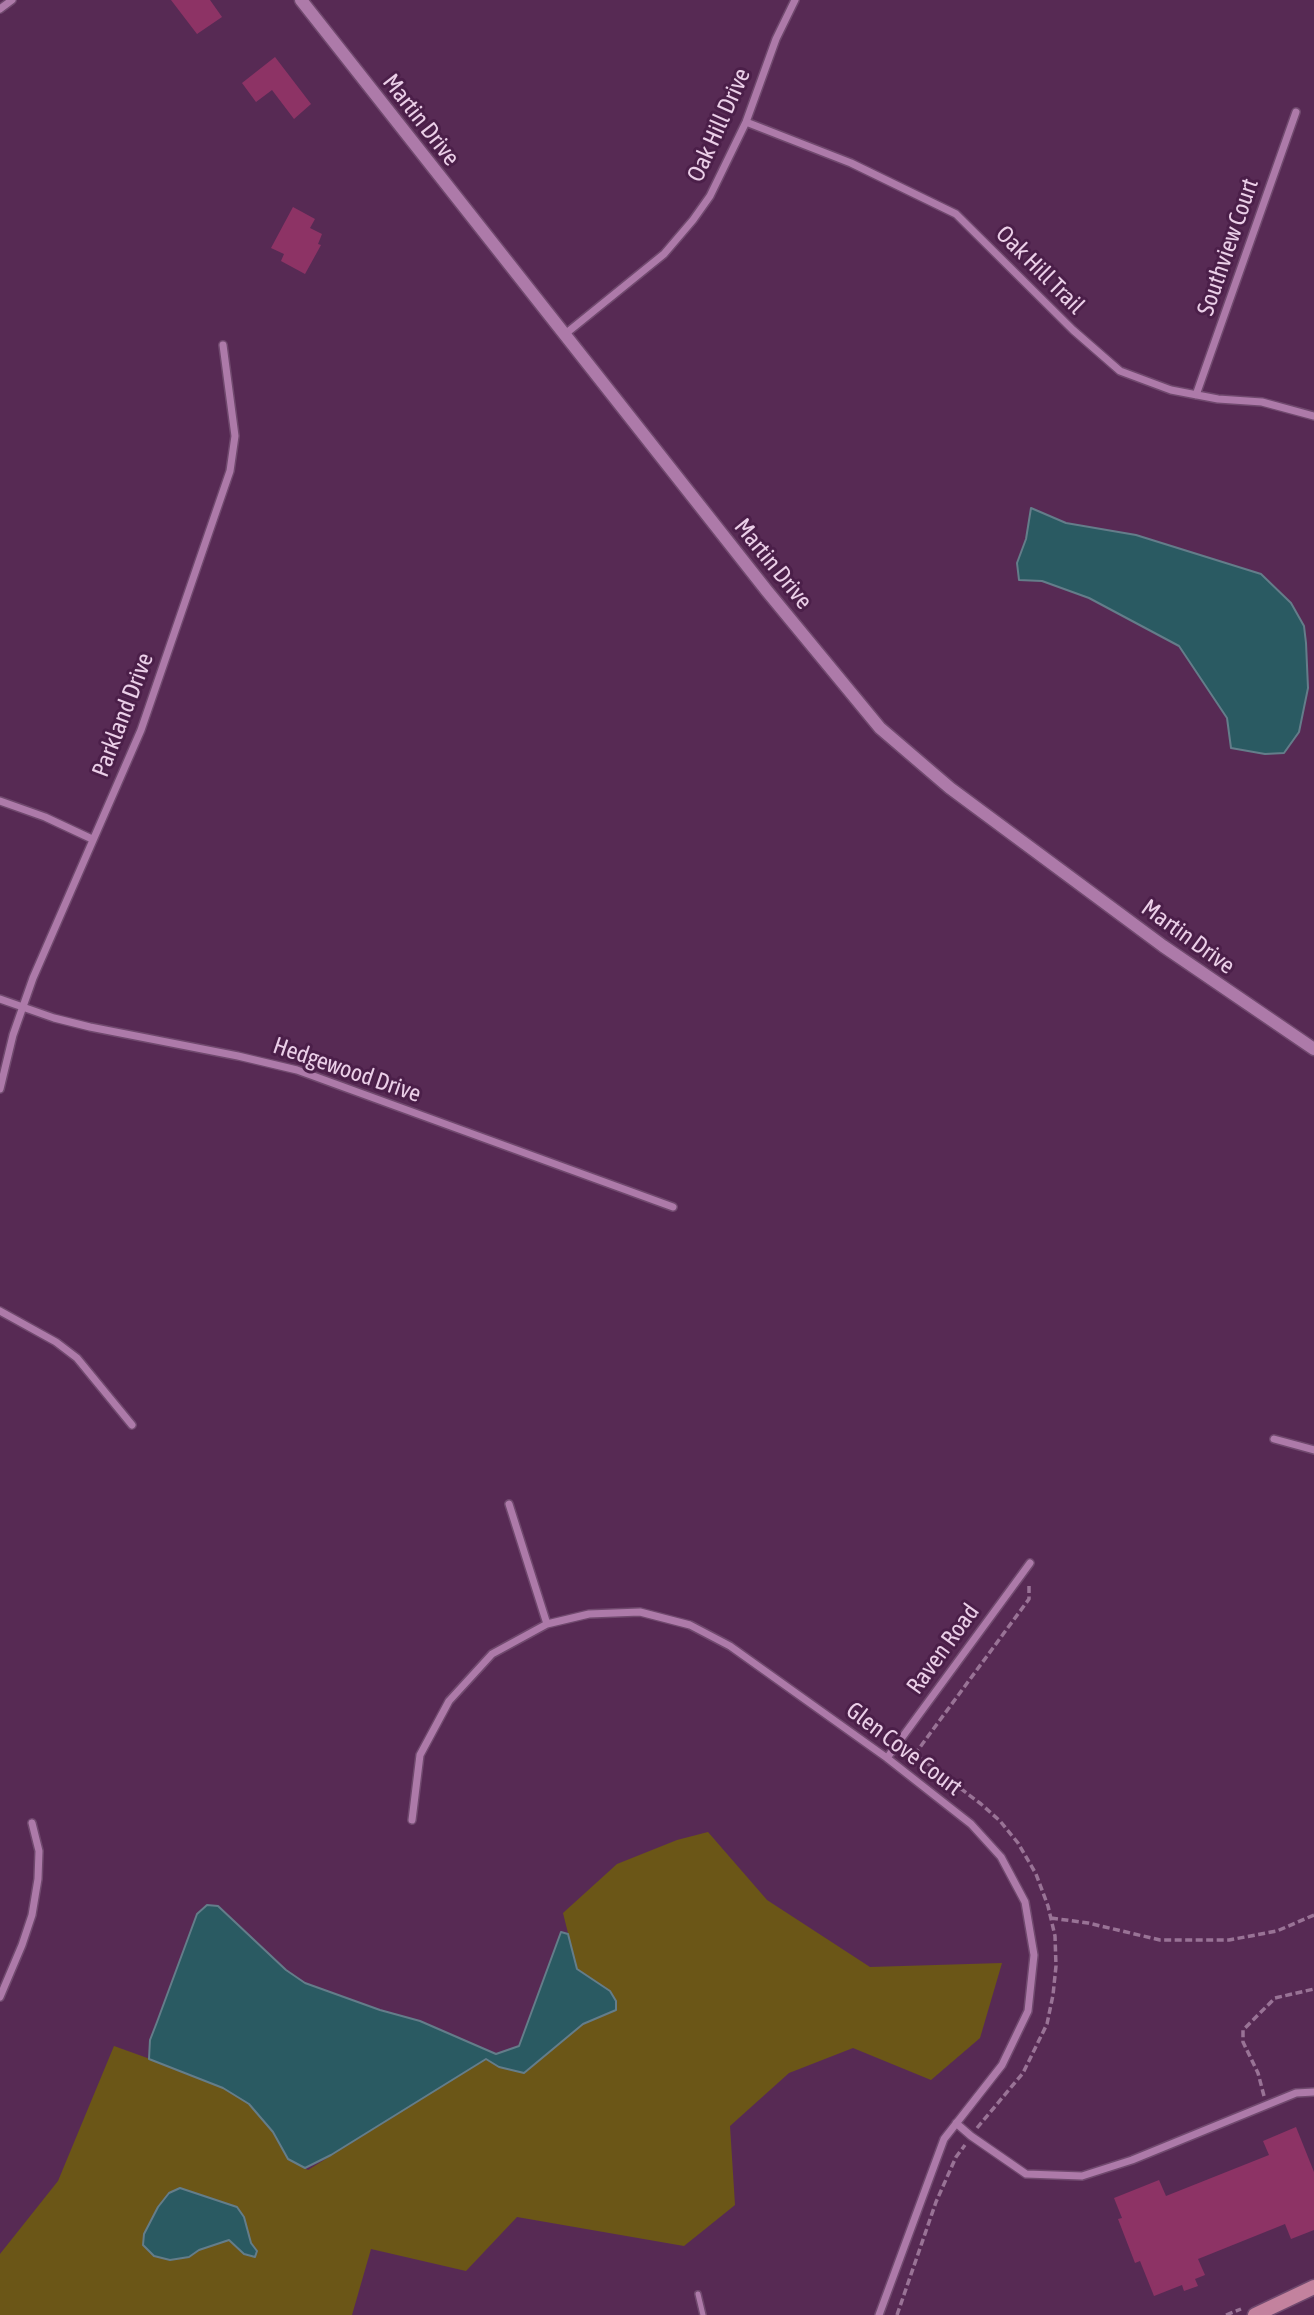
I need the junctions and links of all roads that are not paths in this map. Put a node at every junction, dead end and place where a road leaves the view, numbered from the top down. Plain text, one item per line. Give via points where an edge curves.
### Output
1 (12, 0) edge
2 (301, 0) edge
3 (795, 0) edge
4 (0, 9) edge
5 (1296, 112) dead end
6 (746, 122) junction
7 (564, 335) junction
8 (223, 345) dead end
9 (1196, 395) junction
10 (1314, 416) edge
11 (0, 801) edge
12 (92, 839) junction
13 (0, 999) edge
14 (22, 1008) junction
15 (1312, 1044) edge
16 (0, 1089) edge
17 (673, 1207) dead end
18 (0, 1311) edge
19 (132, 1426) dead end
20 (1274, 1439) dead end
21 (1314, 1450) edge
22 (509, 1504) dead end
23 (1030, 1563) road end
24 (547, 1624) junction
25 (887, 1758) junction
26 (412, 1820) dead end
27 (32, 1823) dead end
28 (0, 1997) edge
29 (1314, 2092) edge
30 (956, 2123) junction
31 (1314, 2287) edge
32 (698, 2294) dead end
33 (703, 2315) edge
34 (879, 2315) edge
35 (1255, 2315) edge

1 - 4 street
2 - 7 street, Martin Drive
3 - 6 street, Oak Hill Drive
5 - 9 street, Southview Court
6 - 7 street, Oak Hill Drive via 710,196 678,238
6 - 9 street, Oak Hill Trail via 851,163 956,214 1120,371
7 - 15 street, Martin Drive via 880,728 961,797 1173,953
8 - 12 street, Parkland Drive via 235,436 230,471 141,730
9 - 10 street, Oak Hill Trail via 1262,402
11 - 12 street
12 - 14 street, Parkland Drive
13 - 14 street, Hedgewood Drive
14 - 16 street, Parkland Drive
14 - 17 street, Hedgewood Drive via 90,1027 297,1070
18 - 19 street via 77,1358
20 - 21 street
22 - 24 street
23 - 25 street, Raven Road
24 - 25 street, Glen Cove Court via 589,1614 640,1612 691,1625 730,1646
24 - 26 street, Glen Cove Court via 492,1654 449,1701 420,1755
25 - 30 street, Glen Cove Court via 971,1824 1001,1857 1025,1902 1034,1955 1028,2011 1002,2065
27 - 28 street via 39,1851 32,1915
29 - 30 street via 1296,2093 1082,2176 1026,2174
30 - 34 street, Glen Cove Court via 944,2139
31 - 35 main road
32 - 33 lane

